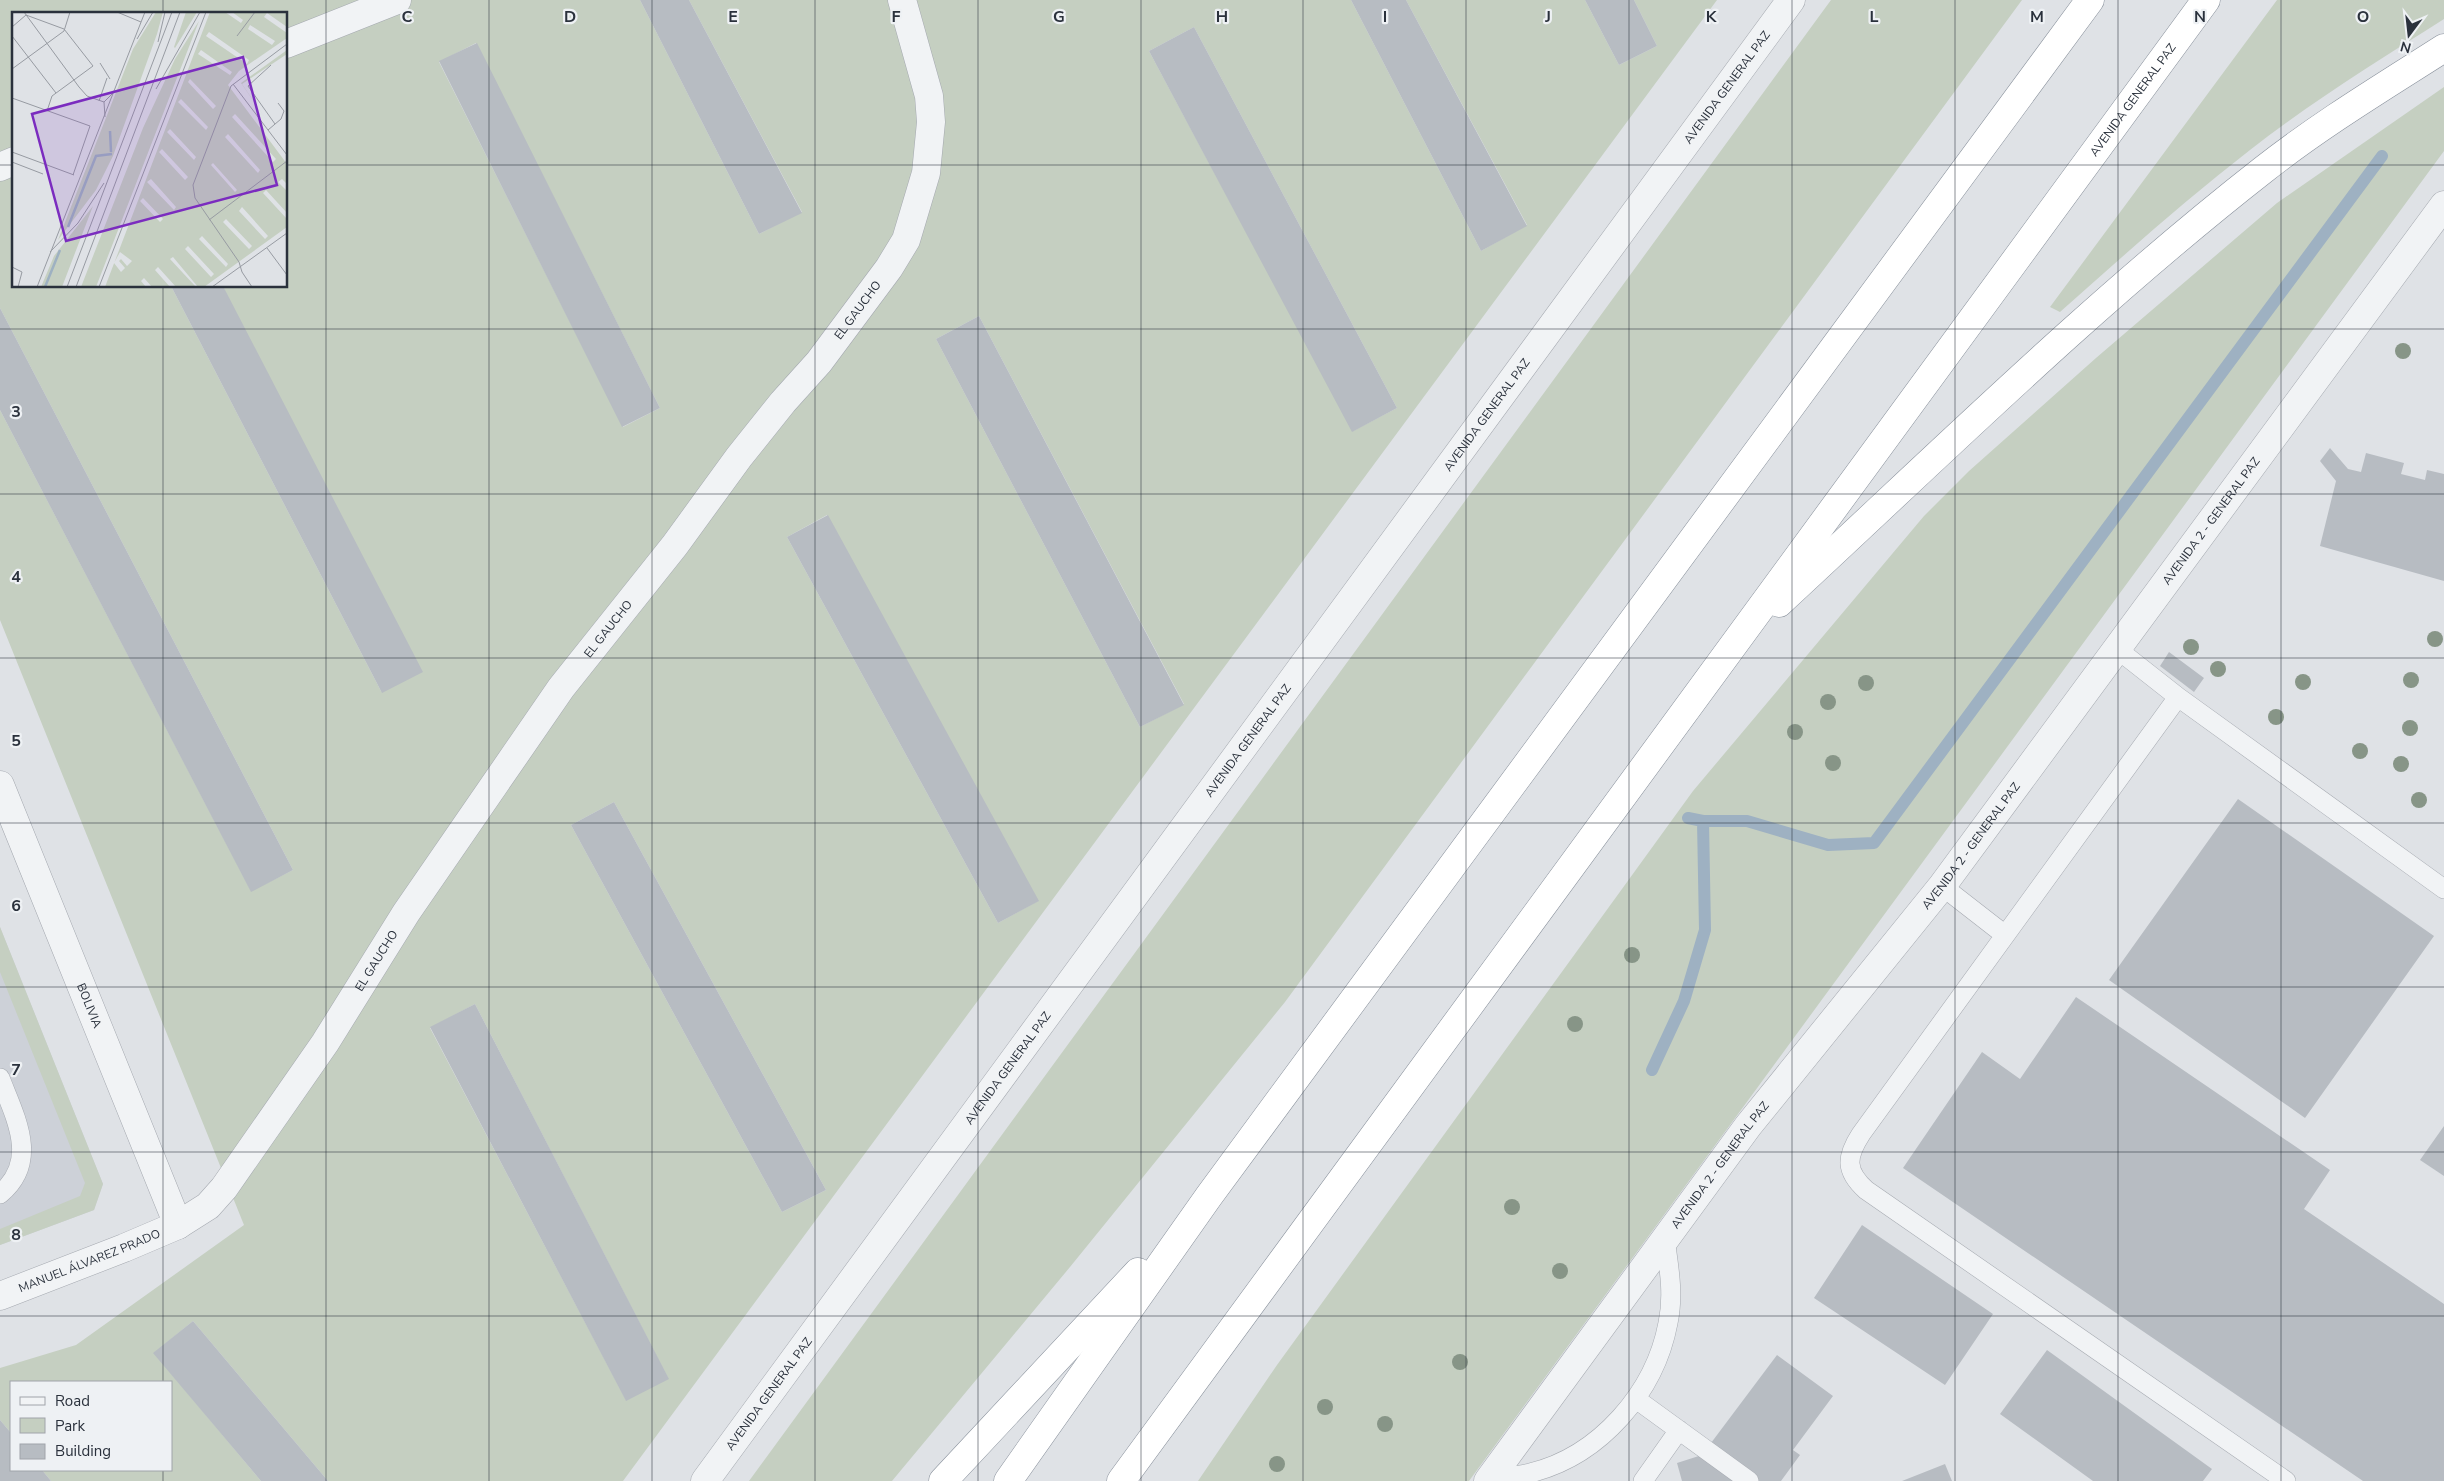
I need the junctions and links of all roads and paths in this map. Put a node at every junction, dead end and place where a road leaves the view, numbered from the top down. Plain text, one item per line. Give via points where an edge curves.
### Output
1 (397, 0) edge
2 (902, 0) edge
3 (1791, 0) edge
4 (2090, 0) edge
5 (2206, 0) edge
6 (288, 43) edge
7 (2444, 48) edge
8 (12, 162) edge
9 (0, 167) edge
10 (2444, 205) edge
11 (1731, 648) junction
12 (2117, 648) junction
13 (2178, 697) junction
14 (0, 785) edge
15 (1942, 886) junction
16 (2444, 890) edge
17 (2006, 935) junction
18 (0, 1078) edge
19 (0, 1194) edge
20 (1209, 1196) junction
21 (178, 1225) junction
22 (1664, 1239) junction
23 (0, 1296) edge
24 (1636, 1399) junction
25 (1679, 1430) junction
26 (2267, 1476) edge
27 (1488, 1480) edge
28 (705, 1481) edge
29 (943, 1481) edge
30 (1008, 1481) edge
31 (1122, 1481) edge
32 (1643, 1481) edge
33 (1748, 1481) edge
34 (2286, 1481) edge

1 - 6 street
2 - 21 street, EL GAUCHO via 929,96 931,122 926,173 906,240 819,362 745,450 562,688 406,913 325,1043 229,1181 208,1206
3 - 28 street, AVENIDA GENERAL PAZ
4 - 20 highway
5 - 11 highway, AVENIDA GENERAL PAZ
7 - 11 highway via 2265,168 2157,256
8 - 9 street
10 - 12 street, AVENIDA 2 - GENERAL PAZ
11 - 31 highway, AVENIDA GENERAL PAZ
12 - 13 lane
12 - 15 street, AVENIDA 2 - GENERAL PAZ
13 - 16 lane
13 - 17 lane
14 - 21 street, BOLIVIA
15 - 17 lane
15 - 22 street, AVENIDA 2 - GENERAL PAZ via 1748,1126
17 - 26 lane via 1852,1148 1850,1165 1854,1180
18 - 19 lane via 21,1134 22,1156 15,1176
20 - 29 highway
20 - 30 highway
21 - 23 street, MANUEL ÁLVAREZ PRADO
22 - 24 lane via 1671,1280 1668,1322 1657,1362
22 - 27 street, AVENIDA 2 - GENERAL PAZ
24 - 25 lane
24 - 27 lane via 1608,1431 1572,1456 1532,1473
25 - 32 lane
25 - 33 lane
26 - 34 lane

